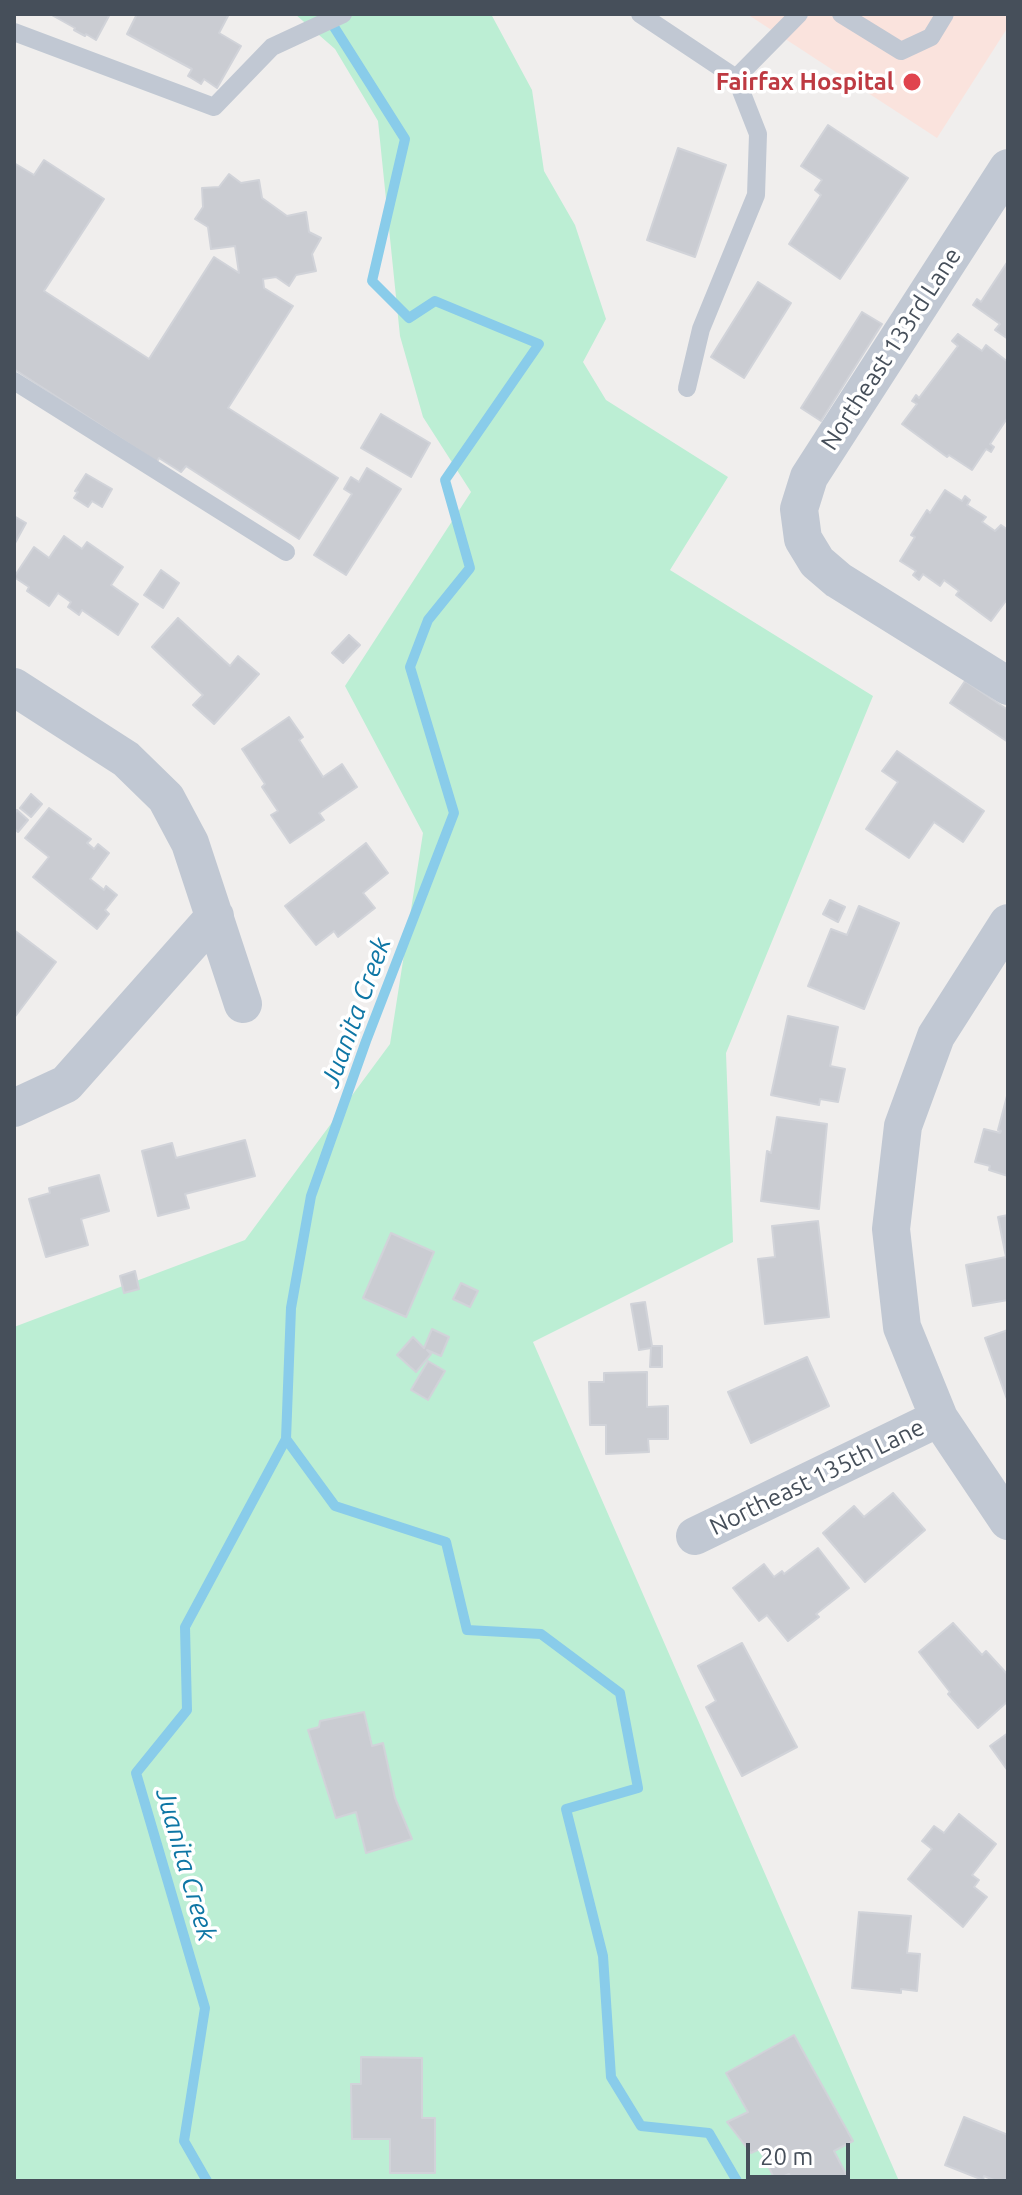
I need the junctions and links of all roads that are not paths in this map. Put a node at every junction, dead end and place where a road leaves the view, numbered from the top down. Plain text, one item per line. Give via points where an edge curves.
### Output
1 (343, 14) edge
2 (640, 14) edge
3 (799, 14) edge
4 (841, 14) edge
5 (945, 14) edge
6 (14, 32) edge
7 (736, 78) junction
8 (1008, 168) edge
9 (14, 381) edge
10 (687, 388) dead end
11 (286, 552) dead end
12 (1008, 686) edge
13 (14, 687) edge
14 (215, 916) junction
15 (1008, 923) edge
16 (243, 1004) dead end
17 (14, 1108) edge
18 (939, 1418) junction
19 (1008, 1521) edge
20 (695, 1536) dead end

1 - 6 lane via 272,47 214,107
2 - 7 lane
3 - 7 lane
4 - 5 lane via 901,51 931,37
7 - 10 lane via 758,134 756,195 701,329
8 - 12 street, Northeast 133rd Lane via 809,477 799,509 803,539 817,562 838,580
9 - 11 lane
13 - 14 street via 126,759 166,798 190,843
14 - 16 street
14 - 17 street via 66,1084
15 - 18 street via 936,1036 903,1126 891,1229 902,1327
18 - 19 street
18 - 20 street, Northeast 135th Lane

